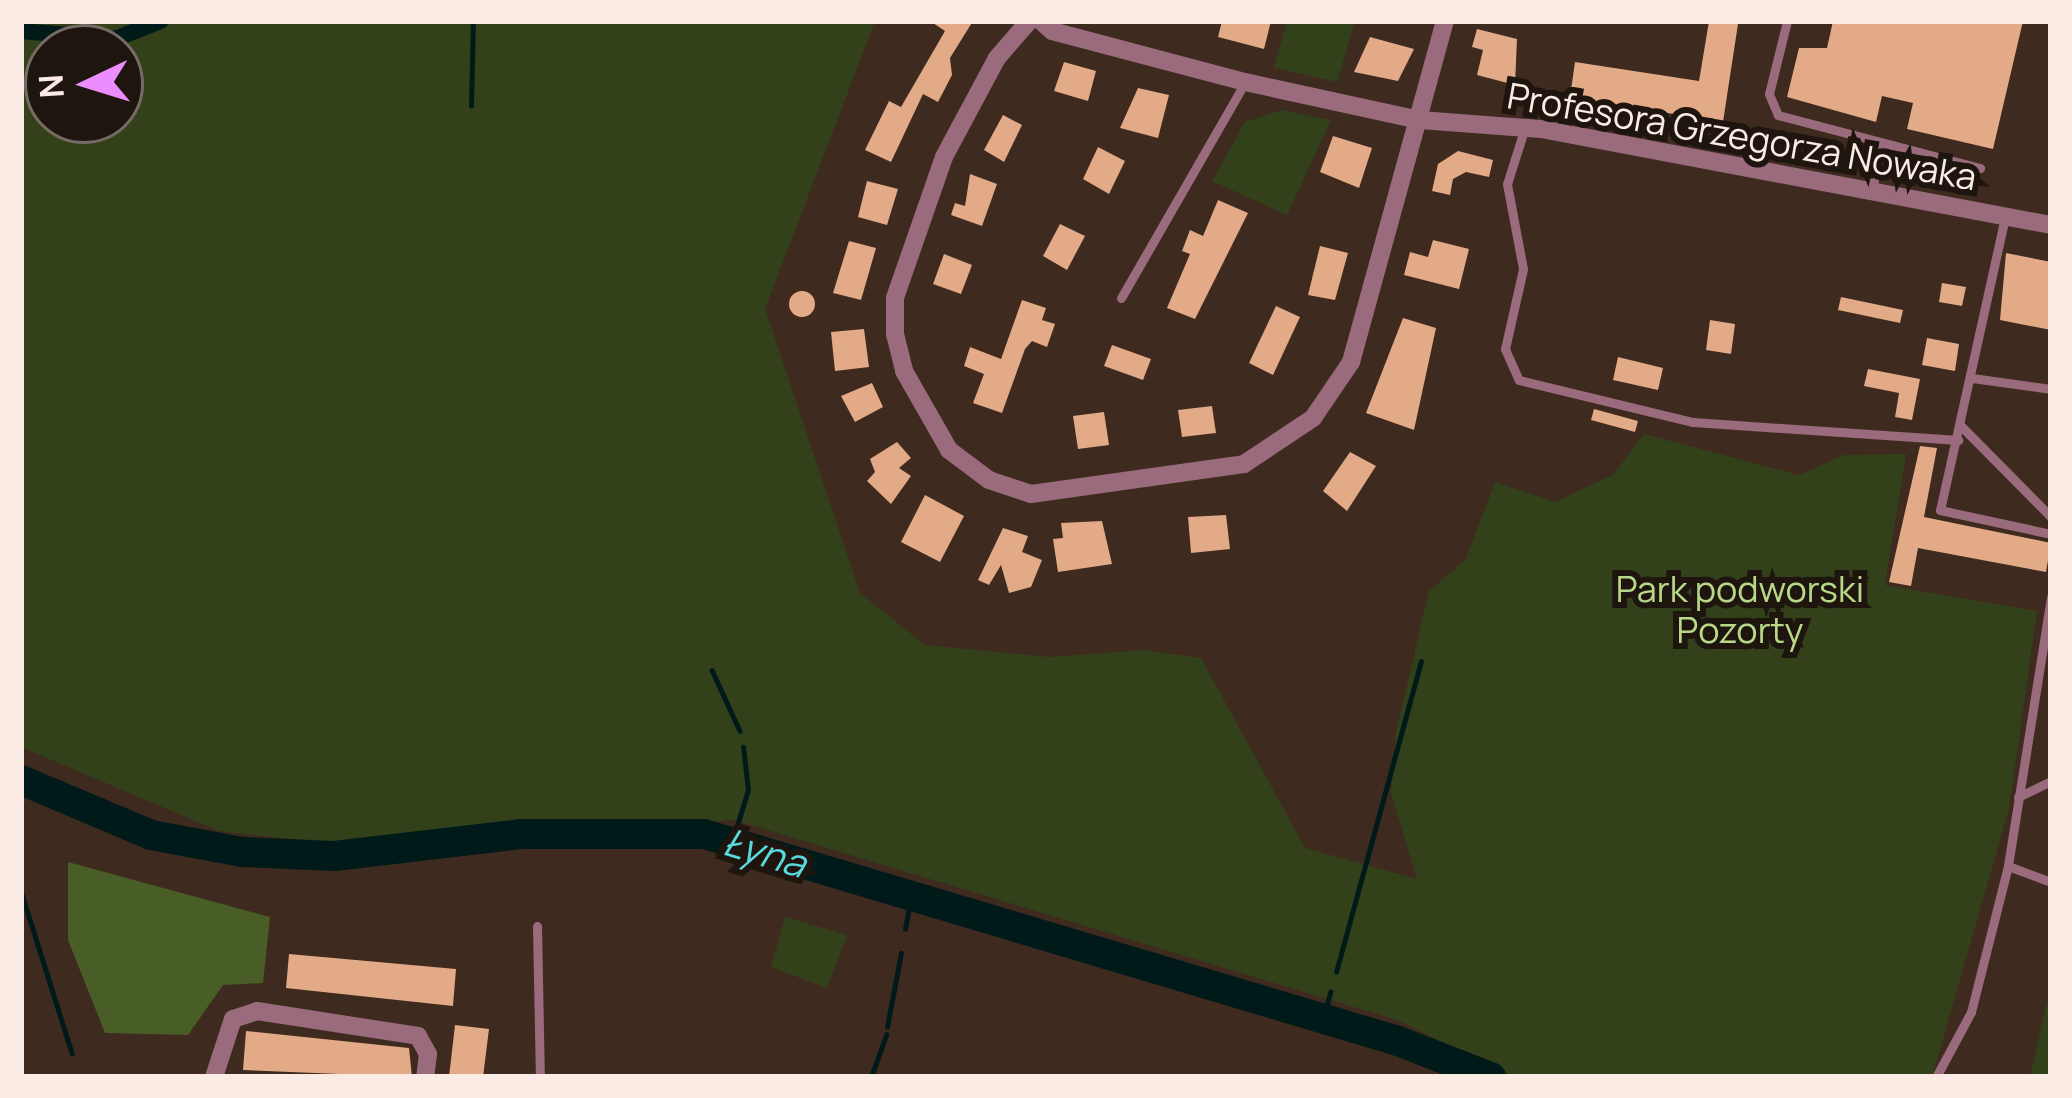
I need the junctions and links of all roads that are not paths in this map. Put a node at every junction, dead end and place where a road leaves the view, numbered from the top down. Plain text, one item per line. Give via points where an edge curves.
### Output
1 (1029, 21) edge
2 (1041, 21) edge
3 (1445, 21) edge
4 (1787, 21) edge
5 (1245, 82) junction
6 (1420, 120) junction
7 (1525, 127) junction
8 (1881, 146) junction
9 (1980, 168) dead end
10 (1872, 190) junction
11 (2005, 217) junction
12 (2051, 225) edge
13 (1121, 298) dead end
14 (1972, 378) junction
15 (2051, 389) edge
16 (1961, 426) junction
17 (1958, 440) junction
18 (2051, 517) edge
19 (2051, 534) edge
20 (2051, 597) edge
21 (2051, 781) edge
22 (2018, 797) junction
23 (2008, 866) junction
24 (2051, 882) edge
25 (536, 926) dead end
26 (214, 1077) edge
27 (425, 1077) edge
28 (540, 1077) edge
29 (1936, 1077) edge

1 - 6 street via 997,58 944,157 895,298 895,334 904,371 949,450 989,480 1030,494 1244,464 1313,418 1352,362
2 - 5 street, Profesora Grzegorza Nowaka via 1052,32
3 - 6 street
4 - 8 lane via 1769,94 1778,115
5 - 6 street, Profesora Grzegorza Nowaka
5 - 13 lane
6 - 7 street, Profesora Grzegorza Nowaka
7 - 10 street, Profesora Grzegorza Nowaka
7 - 17 lane via 1507,184 1523,269 1505,350 1519,380 1693,422
8 - 9 lane
8 - 10 lane
10 - 11 street, Profesora Grzegorza Nowaka
11 - 12 street, Profesora Grzegorza Nowaka
11 - 14 lane
14 - 15 lane
14 - 16 lane
16 - 17 lane
16 - 18 lane
17 - 19 lane via 1940,510
20 - 22 lane
21 - 22 lane
22 - 23 lane
23 - 24 lane
23 - 29 lane via 1971,1012
25 - 28 lane
26 - 27 street via 233,1019 257,1010 418,1036 428,1054

